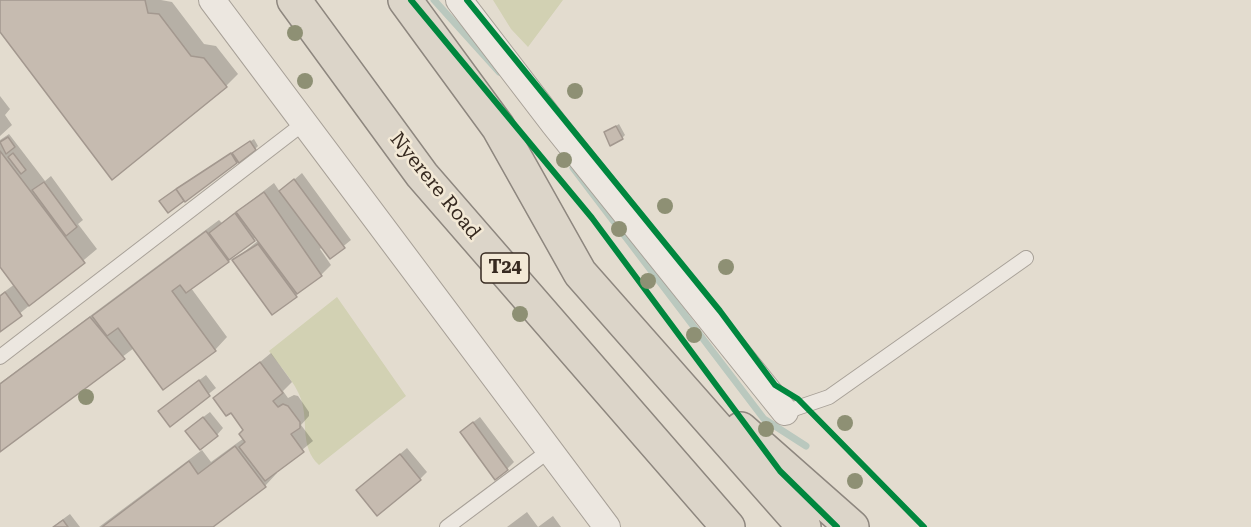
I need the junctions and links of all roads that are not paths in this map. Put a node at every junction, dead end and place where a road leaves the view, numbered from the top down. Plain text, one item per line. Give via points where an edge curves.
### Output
1 (212, 0) edge
2 (294, 0) edge
3 (405, 0) edge
4 (459, 0) edge
5 (304, 123) junction
6 (1026, 258) dead end
7 (530, 296) junction
8 (630, 330) junction
9 (0, 357) edge
10 (785, 412) joint
11 (550, 450) junction
12 (447, 527) edge
13 (607, 527) edge
14 (697, 527) edge
15 (728, 527) edge
16 (804, 527) edge
17 (852, 527) edge

1 - 5 street
2 - 7 highway, Nyerere Road / T24 via 422,176
3 - 8 highway via 498,127 580,273
4 - 10 street
5 - 9 lane
5 - 11 street
6 - 10 lane via 829,398
7 - 14 highway
7 - 15 highway, Nyerere Road / T24
8 - 16 highway
8 - 17 highway
11 - 12 lane
11 - 13 street

